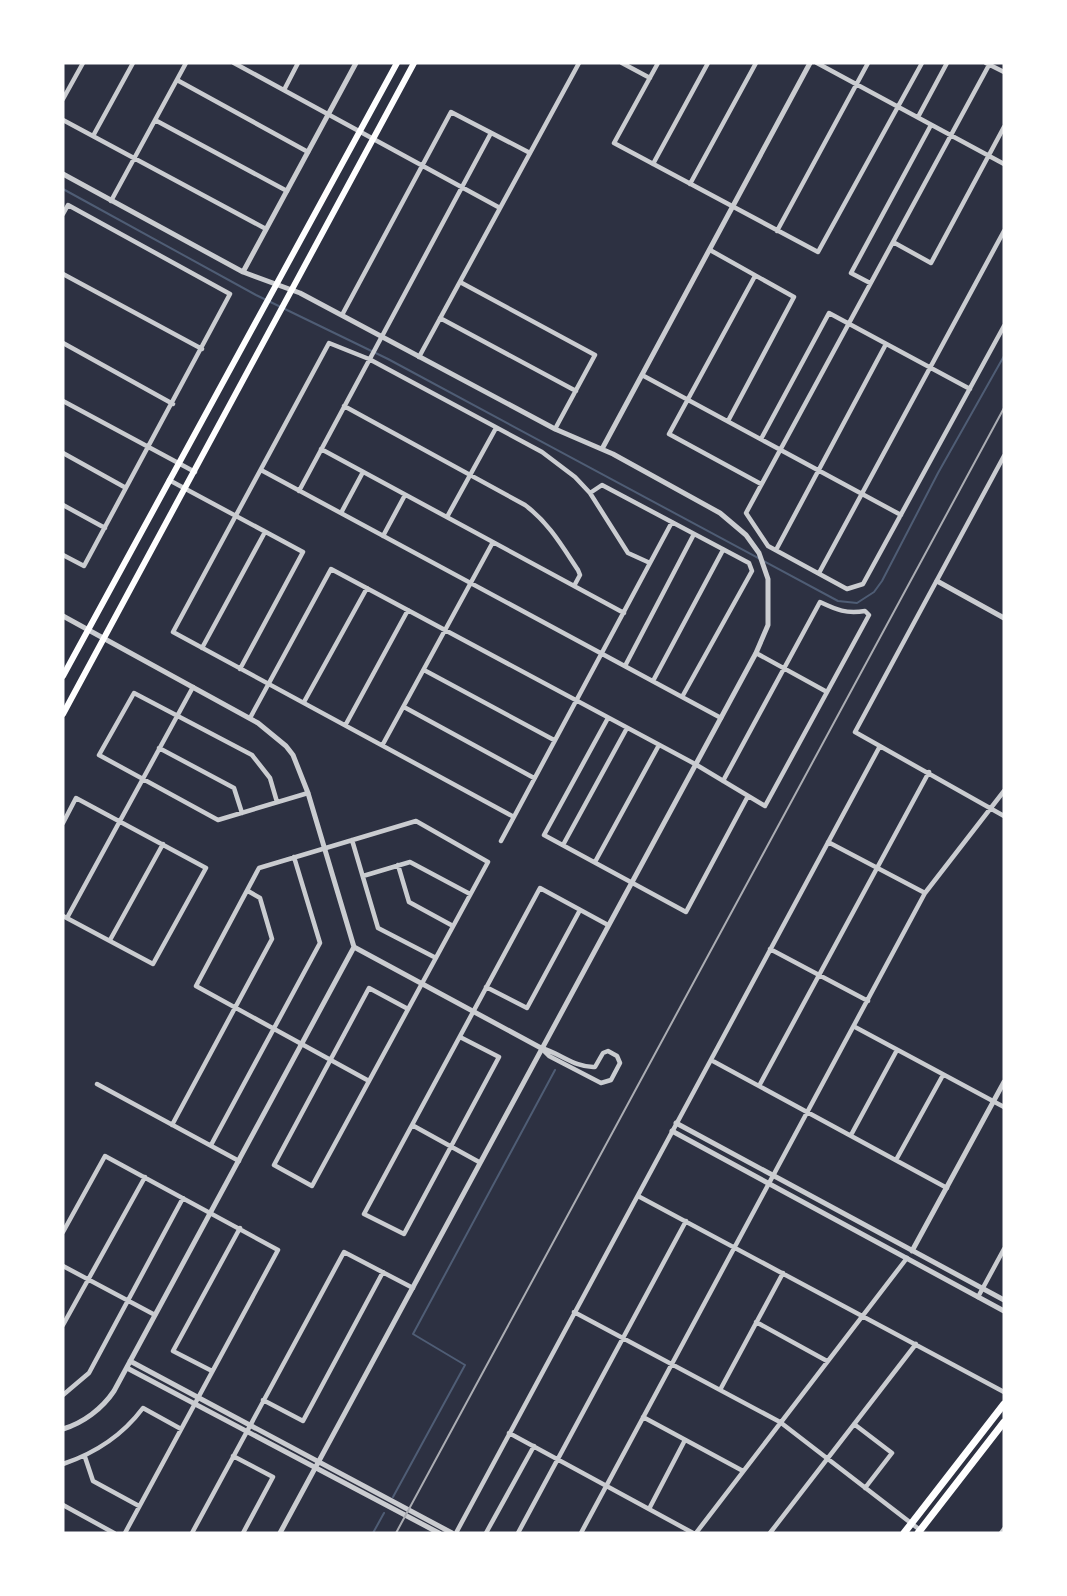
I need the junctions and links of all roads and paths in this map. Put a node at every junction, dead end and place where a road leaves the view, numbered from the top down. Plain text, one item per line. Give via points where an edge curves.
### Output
1 (83, 63) edge
2 (133, 63) edge
3 (186, 63) edge
4 (234, 63) edge
5 (298, 63) edge
6 (356, 63) edge
7 (397, 63) edge
8 (414, 63) edge
9 (579, 63) edge
10 (622, 63) edge
11 (658, 63) edge
12 (708, 63) edge
13 (756, 63) edge
14 (810, 63) edge
15 (817, 63) edge
16 (868, 63) edge
17 (922, 63) edge
18 (947, 63) edge
19 (988, 64) edge
20 (242, 65) edge
21 (1004, 72) edge
22 (650, 78) junction
23 (177, 80) junction
24 (856, 84) junction
25 (284, 90) junction
26 (63, 99) edge
27 (898, 106) junction
28 (328, 114) junction
29 (918, 117) junction
30 (63, 120) edge
31 (155, 120) junction
32 (931, 124) junction
33 (1004, 127) edge
34 (360, 131) junction
35 (491, 133) junction
36 (950, 135) junction
37 (93, 136) junction
38 (374, 139) junction
39 (308, 152) junction
40 (530, 153) junction
41 (988, 156) junction
42 (134, 158) junction
43 (653, 164) junction
44 (1004, 164) edge
45 (423, 166) junction
46 (63, 174) edge
47 (690, 184) junction
48 (461, 187) junction
49 (287, 191) junction
50 (111, 201) junction
51 (733, 207) junction
52 (500, 208) junction
53 (63, 214) edge
54 (266, 229) junction
55 (777, 231) junction
56 (1004, 231) edge
57 (893, 242) junction
58 (710, 250) junction
59 (243, 272) junction
60 (63, 274) edge
61 (755, 276) junction
62 (460, 282) junction
63 (870, 283) junction
64 (276, 284) junction
65 (292, 289) junction
66 (342, 315) junction
67 (440, 318) junction
68 (848, 323) junction
69 (1004, 326) edge
70 (381, 336) junction
71 (63, 343) edge
72 (886, 344) junction
73 (202, 349) junction
74 (370, 357) junction
75 (419, 357) junction
76 (930, 368) junction
77 (642, 375) junction
78 (970, 390) junction
79 (576, 391) junction
80 (688, 400) junction
81 (63, 401) edge
82 (173, 404) junction
83 (345, 406) junction
84 (728, 421) junction
85 (496, 428) junction
86 (555, 429) junction
87 (761, 439) junction
88 (149, 448) junction
89 (321, 449) junction
90 (602, 449) junction
91 (780, 450) junction
92 (63, 453) edge
93 (1004, 456) edge
94 (178, 463) junction
95 (261, 470) junction
96 (819, 470) junction
97 (195, 472) junction
98 (363, 472) junction
99 (470, 475) junction
100 (169, 480) junction
101 (761, 484) junction
102 (126, 488) junction
103 (186, 489) junction
104 (299, 491) junction
105 (590, 493) junction
106 (862, 494) junction
107 (405, 495) junction
108 (63, 505) edge
109 (341, 513) junction
110 (236, 516) junction
111 (901, 516) junction
112 (447, 517) junction
113 (672, 522) junction
114 (105, 528) junction
115 (265, 532) junction
116 (694, 534) junction
117 (383, 536) junction
118 (494, 542) junction
119 (723, 550) junction
120 (776, 550) junction
121 (63, 555) edge
122 (650, 563) junction
123 (819, 573) junction
124 (937, 581) junction
125 (471, 584) junction
126 (574, 586) junction
127 (367, 588) junction
128 (408, 610) junction
129 (624, 613) junction
130 (63, 616) edge
131 (1004, 618) edge
132 (88, 630) junction
133 (446, 630) junction
134 (104, 639) junction
135 (202, 648) junction
136 (756, 653) junction
137 (602, 654) junction
138 (624, 666) junction
139 (784, 668) junction
140 (240, 669) junction
141 (424, 670) junction
142 (63, 676) edge
143 (653, 681) junction
144 (268, 683) junction
145 (193, 687) junction
146 (827, 692) junction
147 (682, 697) junction
148 (575, 701) junction
149 (304, 702) junction
150 (404, 707) junction
151 (63, 714) edge
152 (177, 715) junction
153 (250, 718) junction
154 (608, 718) junction
155 (721, 718) junction
156 (346, 724) junction
157 (627, 728) junction
158 (554, 740) junction
159 (383, 744) junction
160 (660, 745) junction
161 (880, 746) junction
162 (159, 748) junction
163 (695, 764) junction
164 (929, 772) junction
165 (534, 778) junction
166 (142, 779) junction
167 (723, 781) junction
168 (1004, 791) edge
169 (308, 794) junction
170 (748, 796) junction
171 (277, 802) junction
172 (992, 807) junction
173 (242, 813) junction
174 (1004, 816) edge
175 (514, 817) junction
176 (120, 820) junction
177 (63, 824) edge
178 (352, 840) junction
179 (501, 841) dead end
180 (828, 842) junction
181 (163, 844) junction
182 (563, 845) junction
183 (325, 848) junction
184 (294, 857) junction
185 (595, 862) junction
186 (398, 865) junction
187 (877, 867) junction
188 (363, 876) junction
189 (632, 882) junction
190 (248, 891) junction
191 (925, 893) junction
192 (470, 894) junction
193 (580, 910) junction
194 (65, 917) edge
195 (608, 925) junction
196 (453, 926) junction
197 (110, 940) junction
198 (354, 947) junction
199 (771, 949) junction
200 (436, 958) junction
201 (819, 975) junction
202 (421, 984) junction
203 (486, 987) junction
204 (868, 1002) junction
205 (236, 1008) junction
206 (408, 1009) junction
207 (473, 1011) junction
208 (855, 1027) junction
209 (273, 1029) junction
210 (460, 1037) junction
211 (302, 1044) junction
212 (541, 1048) junction
213 (897, 1050) junction
214 (330, 1060) junction
215 (711, 1060) junction
216 (943, 1075) junction
217 (369, 1081) junction
218 (1004, 1082) edge
219 (97, 1084) dead end
220 (759, 1086) junction
221 (993, 1102) junction
222 (1004, 1107) edge
223 (807, 1113) junction
224 (676, 1123) junction
225 (172, 1125) junction
226 (412, 1125) junction
227 (672, 1131) junction
228 (851, 1135) junction
229 (211, 1145) junction
230 (452, 1147) junction
231 (896, 1160) junction
232 (239, 1161) junction
233 (479, 1162) junction
234 (774, 1175) junction
235 (145, 1177) junction
236 (769, 1184) junction
237 (947, 1188) junction
238 (638, 1196) junction
239 (183, 1197) junction
240 (211, 1213) junction
241 (686, 1221) junction
242 (240, 1228) junction
243 (63, 1232) edge
244 (735, 1247) junction
245 (1004, 1249) edge
246 (913, 1250) junction
247 (907, 1258) junction
248 (63, 1266) edge
249 (383, 1272) junction
250 (783, 1273) junction
251 (88, 1280) junction
252 (413, 1288) junction
253 (983, 1289) junction
254 (978, 1297) junction
255 (1004, 1300) edge
256 (127, 1301) junction
257 (1004, 1311) edge
258 (574, 1312) junction
259 (155, 1315) junction
260 (862, 1316) junction
261 (756, 1322) junction
262 (63, 1325) edge
263 (623, 1339) junction
264 (916, 1344) junction
265 (130, 1361) junction
266 (827, 1361) junction
267 (671, 1364) junction
268 (127, 1368) junction
269 (212, 1371) junction
270 (720, 1390) junction
271 (1004, 1392) edge
272 (63, 1395) edge
273 (199, 1396) junction
274 (263, 1401) junction
275 (195, 1404) junction
276 (1004, 1404) edge
277 (643, 1417) junction
278 (994, 1417) junction
279 (780, 1422) junction
280 (1003, 1423) edge
281 (250, 1424) junction
282 (854, 1424) junction
283 (63, 1429) edge
284 (181, 1429) junction
285 (246, 1431) junction
286 (509, 1433) junction
287 (685, 1440) junction
288 (534, 1446) junction
289 (233, 1456) junction
290 (85, 1457) junction
291 (558, 1459) junction
292 (827, 1460) junction
293 (63, 1464) edge
294 (317, 1464) junction
295 (743, 1472) junction
296 (607, 1486) junction
297 (865, 1488) junction
298 (63, 1505) edge
299 (139, 1506) junction
300 (649, 1509) junction
301 (912, 1523) junction
302 (1004, 1529) edge
303 (919, 1531) edge
304 (114, 1533) edge
305 (125, 1533) edge
306 (192, 1533) edge
307 (243, 1533) edge
308 (280, 1533) edge
309 (439, 1533) edge
310 (454, 1533) edge
311 (486, 1533) edge
312 (518, 1533) edge
313 (581, 1533) edge
314 (694, 1533) edge
315 (770, 1533) edge
316 (904, 1533) edge
317 (1001, 1533) edge

1 - 26 street
2 - 37 street
3 - 23 street
4 - 20 street
5 - 25 street
6 - 28 street
7 - 34 main road
8 - 38 main road
9 - 40 street
10 - 22 street
11 - 22 street
12 - 43 street
13 - 47 street
14 - 51 street
15 - 24 street
16 - 24 street
17 - 27 street
18 - 29 street
19 - 21 street
19 - 36 street
20 - 25 street
22 - 43 street via 614,143
23 - 31 street
23 - 39 street
24 - 27 street
24 - 55 street
25 - 28 street
27 - 29 street
27 - 55 street via 818,252
28 - 34 street
28 - 39 street
29 - 32 street
30 - 37 street
31 - 42 street
31 - 49 street
32 - 36 street
32 - 63 street via 851,273
33 - 41 street
34 - 38 street
34 - 64 main road
35 - 40 street
35 - 45 street via 452,112
35 - 48 street
36 - 41 street
36 - 57 street
37 - 42 street
38 - 45 street
38 - 65 main road
39 - 49 street
40 - 52 street
41 - 44 street
41 - 57 street via 931,263
42 - 50 street
42 - 54 street
43 - 47 street
45 - 48 street
45 - 66 street
46 - 50 street
47 - 51 street
48 - 52 street
48 - 70 street
49 - 54 street
50 - 59 street
51 - 55 street
51 - 58 street
52 - 62 street
53 - 73 street via 68,205 230,294
54 - 59 street
56 - 76 street
57 - 63 street
58 - 61 street
58 - 77 street
59 - 64 street
60 - 73 street
61 - 80 street
61 - 84 street via 794,297
62 - 67 street
62 - 79 street via 595,355
63 - 68 street
64 - 65 street
64 - 94 main road
65 - 66 street
65 - 97 main road
66 - 70 street
67 - 75 street
67 - 79 street
68 - 72 street
68 - 87 street via 829,313
68 - 91 street
69 - 78 street
70 - 74 street
70 - 75 street
71 - 82 street
72 - 76 street
72 - 96 street
73 - 82 street
74 - 83 street
74 - 85 street
74 - 95 street via 329,343
75 - 86 street
76 - 78 street
76 - 106 street
77 - 80 street
77 - 90 street
78 - 111 street
79 - 86 street
80 - 84 street
80 - 101 street via 669,434
81 - 88 street
82 - 88 street
83 - 89 street
83 - 99 street
84 - 87 street
85 - 99 street
85 - 105 street via 542,452
86 - 90 street
87 - 91 street
88 - 94 street
88 - 102 street
89 - 98 street
89 - 104 street
90 - 136 street via 720,513 746,535 765,569 770,610
91 - 96 street
91 - 101 street
92 - 102 street
93 - 124 street
94 - 97 street
94 - 100 main road
95 - 104 street
95 - 110 street
96 - 106 street
96 - 120 street
97 - 103 main road
98 - 107 street
98 - 109 street
99 - 112 street
99 - 126 street via 525,505 551,528 580,575
100 - 103 street
100 - 132 main road
101 - 120 street via 746,517 768,546
102 - 114 street
103 - 110 street
103 - 134 main road
104 - 109 street
105 - 113 street via 602,485
105 - 122 street via 628,553
106 - 111 street
106 - 123 street
107 - 112 street
107 - 117 street
108 - 114 street
109 - 117 street
110 - 115 street
110 - 135 street via 173,632
111 - 123 street via 863,584 847,589
112 - 118 street
113 - 116 street
113 - 122 street
114 - 121 street via 84,566
115 - 135 street
115 - 140 street via 303,552
116 - 119 street
116 - 138 street
117 - 125 street
118 - 125 street
118 - 126 street
119 - 143 street
119 - 147 street via 748,563 752,571
120 - 123 street
122 - 129 street
124 - 131 street
124 - 161 street via 855,732
125 - 133 street
125 - 137 street
126 - 129 street
127 - 128 street
127 - 144 street via 331,569
127 - 149 street
128 - 133 street
128 - 156 street
129 - 137 street
130 - 132 street
132 - 134 street
132 - 142 main road
133 - 141 street
133 - 148 street
134 - 145 street
134 - 151 main road
135 - 140 street
136 - 139 street
136 - 155 street
137 - 138 street
137 - 148 street
138 - 143 street
139 - 146 street
139 - 146 street via 820,602 850,614 865,611 869,615
139 - 167 street
140 - 144 street
141 - 150 street
141 - 158 street
143 - 147 street
144 - 149 street
144 - 153 street
145 - 152 street
145 - 153 street
146 - 170 street via 765,806
147 - 155 street
148 - 154 street
148 - 158 street
149 - 156 street
150 - 159 street
150 - 165 street
152 - 162 street
152 - 166 street via 134,693 99,755
152 - 171 street via 252,755 270,777
153 - 169 street via 286,746 300,769
154 - 157 street
154 - 182 street via 544,835
155 - 163 street
156 - 159 street
157 - 160 street
157 - 182 street
158 - 165 street
159 - 175 street
160 - 163 street
160 - 185 street
161 - 164 street
161 - 180 street
162 - 166 street
162 - 173 street via 234,788
163 - 167 street
163 - 189 street
164 - 172 street
164 - 187 street
165 - 175 street
166 - 173 street via 218,820
166 - 176 street
167 - 170 street
168 - 172 street
169 - 171 street
169 - 183 street
170 - 189 street via 686,912
171 - 173 street
172 - 174 street
172 - 191 street
175 - 179 street
176 - 177 street via 76,798
176 - 181 street
176 - 194 street
178 - 183 street
178 - 188 street
178 - 192 street via 416,821 488,862
180 - 187 street
180 - 199 street
181 - 197 street
181 - 197 street via 206,868 153,964
182 - 185 street
183 - 184 street
183 - 198 street
184 - 190 street via 259,868
184 - 209 street via 320,943
185 - 189 street
186 - 188 street
186 - 192 street via 410,862
186 - 196 street via 409,902
187 - 191 street
187 - 201 street
188 - 200 street via 378,928
189 - 195 street
190 - 205 street via 260,898 272,939
190 - 205 street via 196,987
191 - 204 street
192 - 196 street
193 - 195 street
193 - 203 street via 526,1008
193 - 203 street via 540,888
194 - 197 street
195 - 212 street
196 - 200 street
198 - 202 street
198 - 211 street
199 - 201 street
199 - 215 street
200 - 202 street
201 - 204 street
201 - 220 street
202 - 206 street
202 - 207 street
203 - 207 street
204 - 208 street
205 - 209 street
205 - 225 street
206 - 214 street via 369,988
206 - 217 street
207 - 210 street
207 - 212 street
208 - 213 street
208 - 223 street
209 - 211 street
209 - 229 street
210 - 226 street
210 - 230 street via 499,1058
211 - 214 street
211 - 232 street
212 - 212 street via 584,1068 595,1067 608,1051 620,1063 611,1080 601,1083
212 - 233 street
213 - 216 street
213 - 228 street
214 - 217 street
214 - 217 street via 274,1165 312,1186
215 - 220 street
215 - 224 street
216 - 221 street
216 - 231 street
218 - 221 street
219 - 225 street
220 - 223 street
221 - 222 street
221 - 237 street
223 - 228 street
223 - 234 street
224 - 227 street
224 - 234 street
225 - 229 street
226 - 230 street
226 - 230 street via 364,1214 404,1234
227 - 236 street
227 - 238 street
228 - 231 street
229 - 232 street
230 - 233 street
231 - 237 street
232 - 240 street
233 - 252 street
234 - 236 street
234 - 246 street
235 - 239 street
235 - 243 street via 105,1156
235 - 251 street
236 - 244 street
236 - 247 street
237 - 246 street
238 - 241 street
238 - 258 street
239 - 240 street
239 - 256 street
240 - 242 street
240 - 259 street
241 - 244 street
241 - 263 street
242 - 269 street via 278,1250
242 - 269 street via 173,1351
244 - 250 street
244 - 267 street
245 - 253 street
246 - 247 street
246 - 253 street
247 - 254 street
247 - 260 street
248 - 251 street
249 - 252 street
249 - 274 street via 303,1420
249 - 274 street via 344,1252
250 - 260 street
250 - 261 street
251 - 256 street
251 - 262 street
252 - 294 street
253 - 254 street
253 - 255 street
254 - 257 street
256 - 259 street
256 - 272 street via 89,1372
258 - 263 street
258 - 286 street
259 - 265 street
260 - 264 street
260 - 266 street
261 - 266 street
261 - 270 street
263 - 267 street
263 - 291 street
264 - 271 street
264 - 282 street
265 - 268 street
265 - 273 street
266 - 279 street
267 - 270 street
267 - 277 street
268 - 275 street
268 - 283 street via 96,1412
269 - 273 street
270 - 279 street
273 - 275 street
273 - 281 street
274 - 281 street
275 - 284 street
275 - 285 street
276 - 278 highway
277 - 287 street
277 - 296 street
278 - 280 street
278 - 301 highway
279 - 292 street
279 - 295 street
280 - 303 highway
281 - 285 street
281 - 294 street
282 - 292 street
282 - 297 street via 892,1453
284 - 290 street via 143,1408 118,1435
284 - 299 street
285 - 289 street
285 - 294 street
286 - 288 street
286 - 310 street
287 - 295 street
287 - 300 street
288 - 291 street
288 - 311 street
289 - 306 street
289 - 307 street via 273,1477
290 - 293 street
290 - 299 street via 93,1481
291 - 296 street
291 - 312 street
292 - 297 street
292 - 315 street
294 - 308 street
294 - 309 street
294 - 310 street
295 - 314 street
296 - 300 street
296 - 313 street
297 - 301 street
298 - 304 street
299 - 305 street
300 - 314 street
301 - 303 street
301 - 316 highway
302 - 317 street

